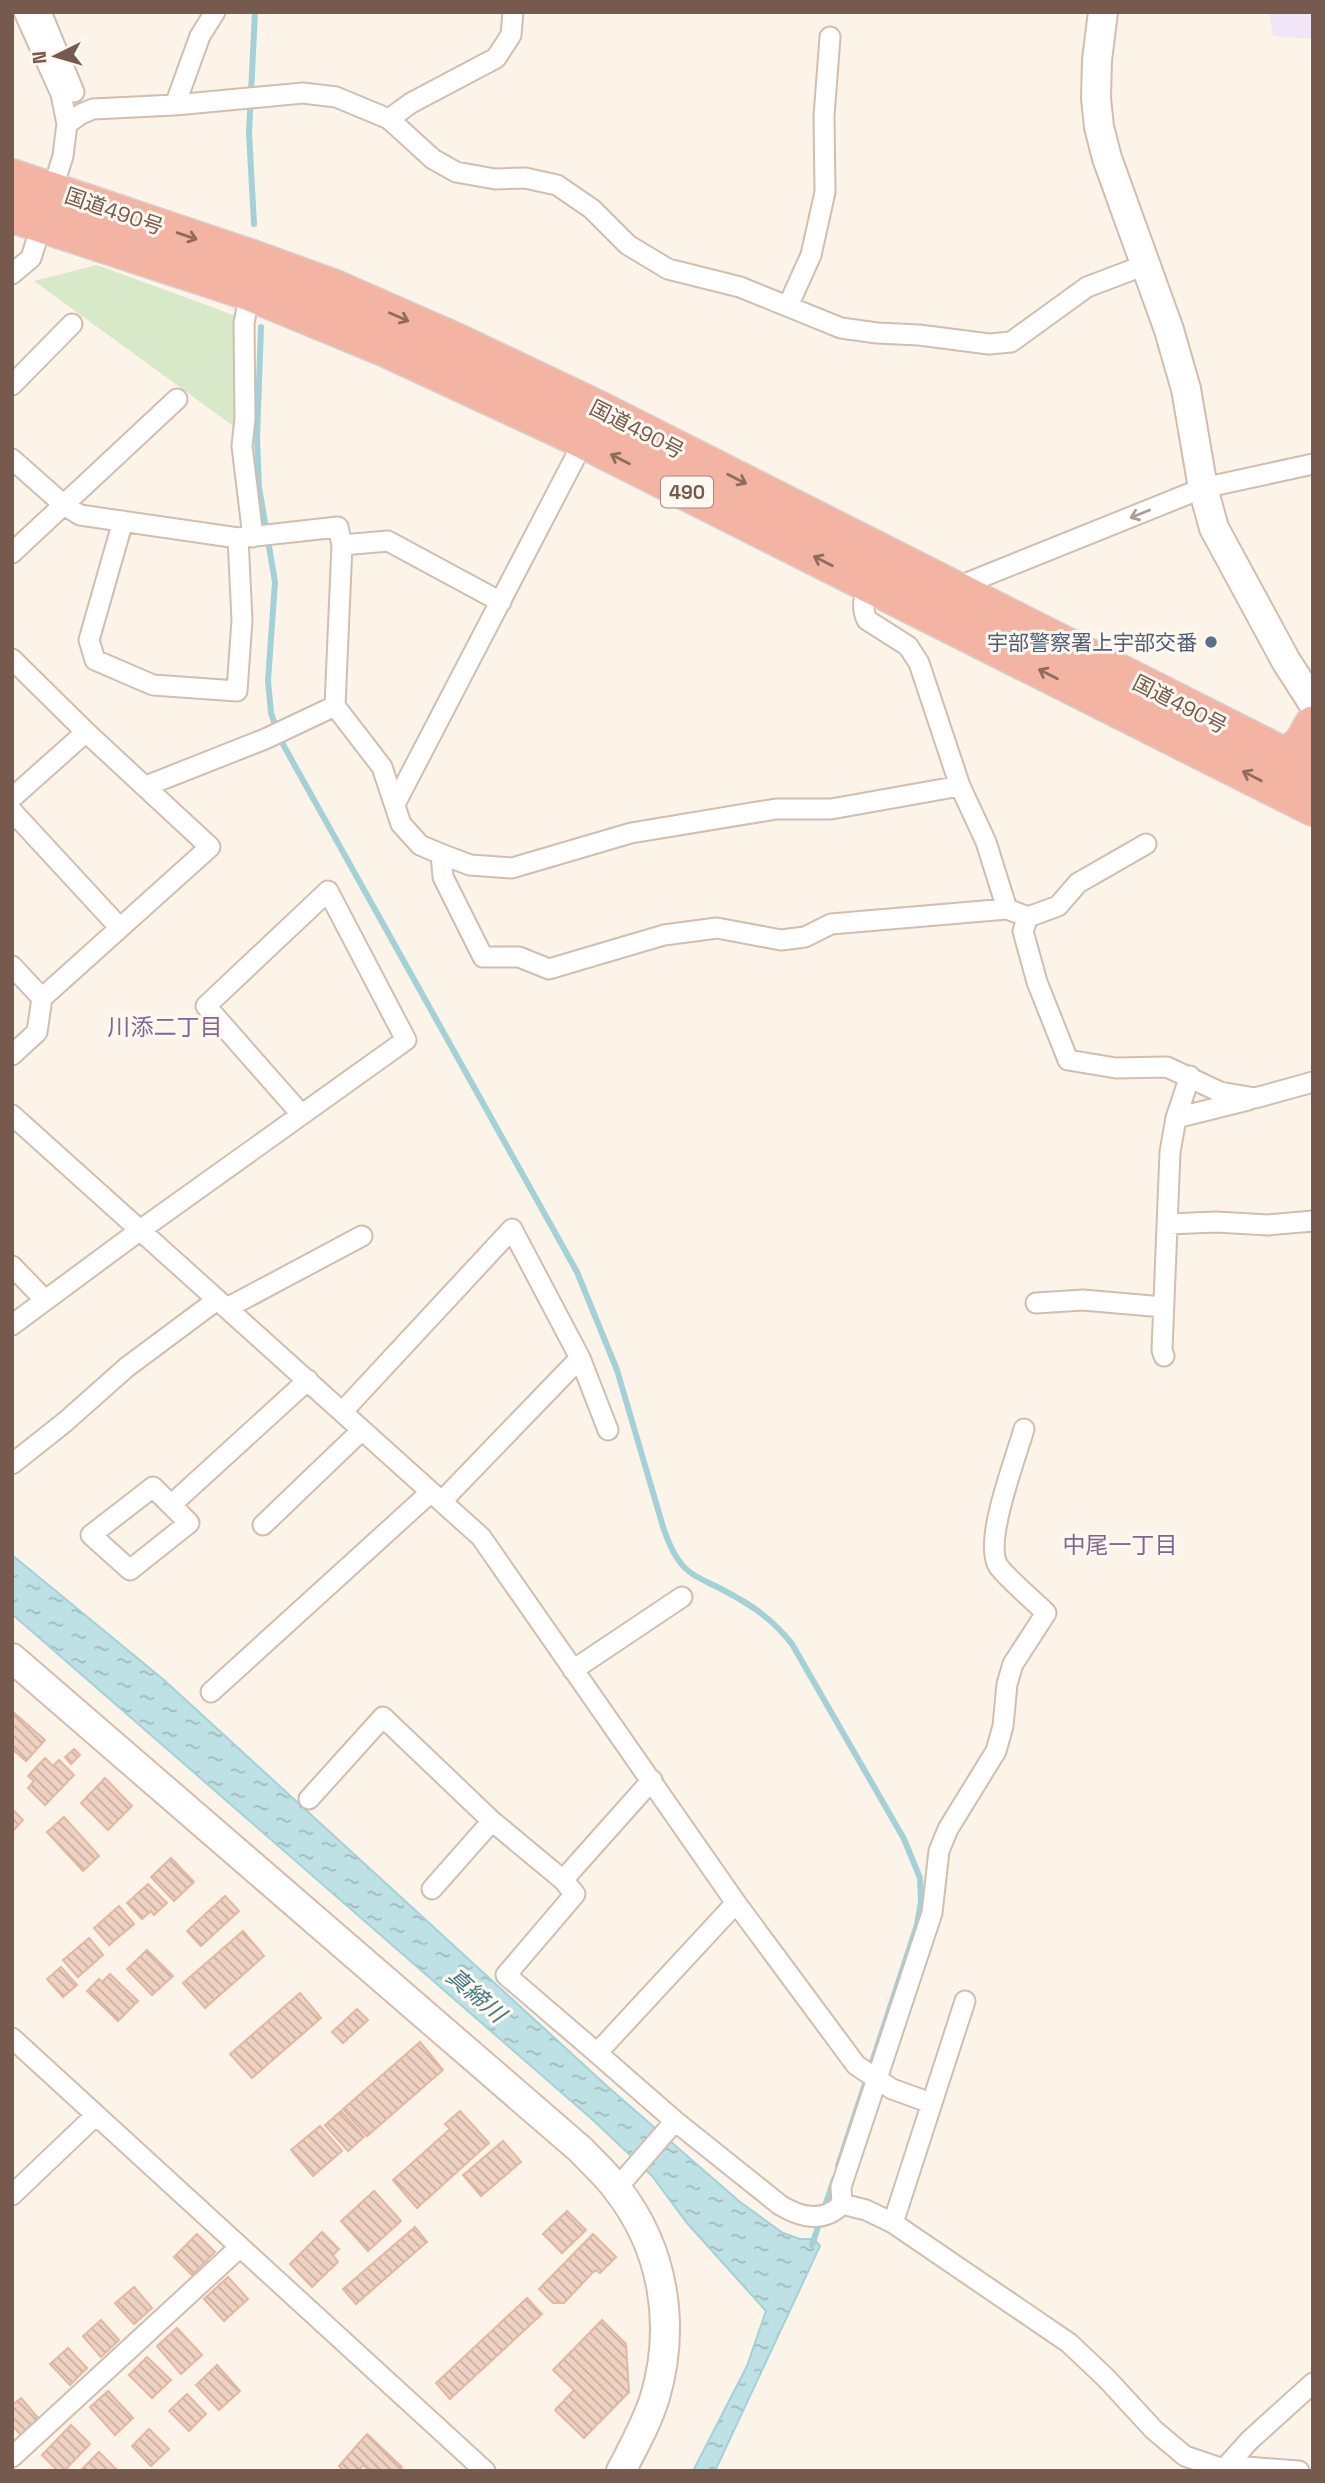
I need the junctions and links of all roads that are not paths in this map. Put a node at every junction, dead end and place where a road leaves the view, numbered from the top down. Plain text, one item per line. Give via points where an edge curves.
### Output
1 (24, 12) edge
2 (41, 12) edge
3 (215, 12) edge
4 (513, 12) edge
5 (1103, 12) edge
6 (830, 37) dead end
7 (176, 105) junction
8 (388, 119) junction
9 (67, 124) junction
10 (12, 178) edge
11 (36, 209) edge
12 (1145, 265) junction
13 (12, 274) edge
14 (250, 292) junction
15 (788, 306) junction
16 (72, 324) dead end
17 (12, 385) edge
18 (177, 399) dead end
19 (592, 425) junction
20 (12, 459) edge
21 (1313, 464) edge
22 (1203, 488) junction
23 (64, 505) junction
24 (123, 521) junction
25 (245, 537) junction
26 (342, 545) junction
27 (12, 553) edge
28 (874, 567) junction
29 (951, 589) junction
30 (501, 603) junction
31 (12, 659) edge
32 (1313, 703) edge
33 (335, 706) junction
34 (1313, 724) edge
35 (86, 732) junction
36 (1299, 764) edge
37 (146, 786) junction
38 (960, 786) junction
39 (12, 798) edge
40 (395, 804) junction
41 (1313, 807) edge
42 (12, 811) edge
43 (1146, 844) dead end
44 (441, 854) junction
45 (1007, 909) junction
46 (1028, 917) junction
47 (120, 928) junction
48 (12, 966) edge
49 (42, 998) junction
50 (12, 1055) edge
51 (1189, 1076) junction
52 (1313, 1082) edge
53 (1255, 1098) junction
54 (301, 1114) junction
55 (12, 1115) edge
56 (1176, 1118) junction
57 (1313, 1221) edge
58 (1168, 1224) junction
59 (139, 1230) junction
60 (362, 1236) dead end
61 (12, 1266) edge
62 (45, 1300) junction
63 (1037, 1303) dead end
64 (222, 1304) junction
65 (1163, 1307) junction
66 (12, 1325) edge
67 (1164, 1356) dead end
68 (580, 1358) junction
69 (308, 1380) junction
70 (343, 1411) junction
71 (1024, 1429) dead end
72 (361, 1430) junction
73 (608, 1430) dead end
74 (13, 1460) edge
75 (437, 1496) junction
76 (172, 1505) junction
77 (263, 1525) dead end
78 (682, 1597) dead end
79 (12, 1658) edge
80 (573, 1670) junction
81 (211, 1692) dead end
82 (652, 1780) junction
83 (309, 1798) dead end
84 (492, 1821) junction
85 (563, 1880) junction
86 (432, 1889) dead end
87 (736, 1903) junction
88 (965, 2001) dead end
89 (12, 2038) edge
90 (597, 2053) junction
91 (877, 2079) junction
92 (932, 2103) junction
93 (95, 2116) junction
94 (673, 2124) junction
95 (624, 2180) junction
96 (12, 2195) edge
97 (838, 2208) junction
98 (893, 2223) junction
99 (239, 2248) junction
100 (1313, 2383) edge
101 (12, 2457) edge
102 (1223, 2470) edge
103 (485, 2471) edge
104 (621, 2471) edge
105 (1299, 2471) edge

1 - 9 street via 61,94
2 - 9 street via 74,94
3 - 7 street via 200,36
4 - 8 street via 511,36 496,58
5 - 12 street via 1097,60 1099,127
6 - 15 street via 825,192 811,255
7 - 8 street via 303,93 336,97
7 - 9 street via 93,109
8 - 15 street via 433,159 456,172 557,185 592,209 628,245 668,269 740,287
9 - 11 street via 63,156
10 - 11 highway, 国道490号 / 490
11 - 13 street via 31,258
11 - 14 highway, 国道490号 / 490
11 -> 19 highway, 国道490号 / 490 via 333,288 456,342
12 - 15 street via 1087,287 1011,342 989,344 841,328
12 - 22 street via 1186,389
14 - 19 highway, 国道490号 / 490
14 - 25 street via 244,323
16 - 17 street
18 - 23 street
19 - 28 highway, 国道490号 / 490
19 - 30 street
20 - 23 street
21 - 22 street
22 -> 29 street
22 - 32 street via 1214,528
23 - 24 street via 80,515
23 - 27 street
24 - 25 street
24 - 25 street via 89,640 95,660 153,685 237,691
25 - 26 street via 338,527
26 - 30 street via 388,541
26 - 33 street
28 - 29 highway, 国道490号 / 490
28 - 38 street via 863,614 914,654
41 -> 28 highway, 国道490号 / 490
29 - 36 highway, 国道490号 / 490
30 - 40 street
31 - 35 street
33 - 37 street
33 - 40 street via 382,767
34 - 36 highway
35 - 37 street
35 - 39 street
37 - 47 street via 210,847
38 - 44 street via 831,809 776,809 631,833 512,868 470,864
38 - 45 street via 986,842
40 - 44 street via 401,824 420,845
42 - 47 street
43 - 46 street via 1077,883 1058,906
44 - 45 street via 443,877 483,957 519,957 549,970 664,935 717,928 781,940 805,937 831,925
45 - 46 street
46 - 51 street via 1023,931 1037,982 1068,1060 1116,1068 1167,1067
47 - 49 street
48 - 49 street
49 - 50 street via 37,1032
51 - 53 street via 1220,1092
51 - 56 street
52 - 53 street
53 - 56 street
54 - 54 street via 406,1040 328,891 206,1006
54 - 59 street
55 - 59 street
56 - 58 street
57 - 58 street
58 - 65 street
59 - 62 street
59 - 64 street
60 - 64 street
61 - 62 street
62 - 66 street
63 - 65 street via 1083,1300
64 - 69 street
64 - 74 street via 127,1367
65 - 67 street
68 - 70 street via 512,1229
68 - 73 street
68 - 75 street
69 - 70 street
69 - 76 street
70 - 72 street
71 - 91 street via 993,1548 998,1566 1046,1614 1013,1664 996,1751 939,1851 932,1913
72 - 75 street
72 - 77 street
75 - 80 street via 481,1537
75 - 81 street
76 - 76 street via 153,1487 91,1535 130,1570 189,1523
78 - 80 street
79 - 95 street via 581,2150
80 - 82 street
82 - 85 street
82 - 87 street
83 - 84 street via 383,1717
84 - 85 street
84 - 86 street
85 - 90 street via 575,1894 506,1975
87 - 90 street
87 - 91 street via 856,2064
88 - 92 street
89 - 93 street
90 - 94 street
91 - 92 street
91 - 97 street
92 - 98 street
93 - 96 street
93 - 99 street
94 - 95 street
94 - 97 street via 797,2216 812,2217
95 - 104 street via 651,2247 666,2316 665,2353 654,2399
97 - 98 street via 866,2210
98 - 102 street via 1069,2343 1185,2456
99 - 101 street
99 - 103 street
100 - 102 street
102 - 105 street

